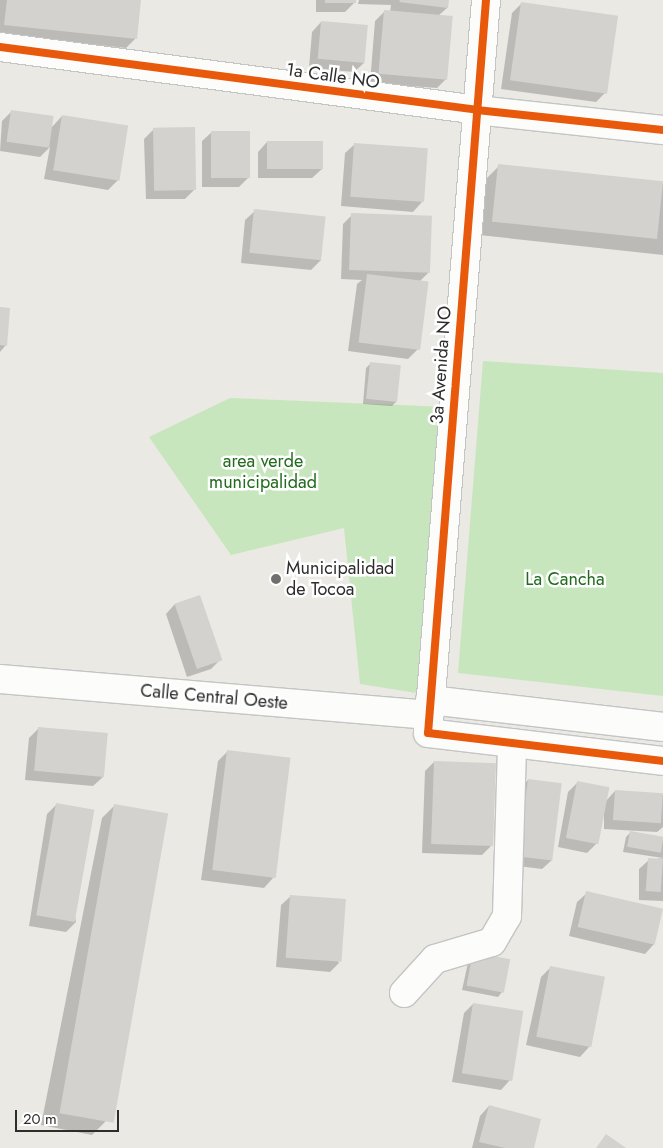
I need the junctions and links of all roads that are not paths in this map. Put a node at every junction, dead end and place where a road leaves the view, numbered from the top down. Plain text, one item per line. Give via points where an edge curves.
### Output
1 (486, 0) edge
2 (0, 47) edge
3 (476, 110) junction
4 (663, 130) edge
5 (0, 679) edge
6 (429, 716) junction
7 (663, 727) edge
8 (512, 743) junction
9 (663, 761) edge
10 (404, 993) dead end

1 - 3 street, 3a Avenida NO
2 - 3 street, 1a Calle NO
3 - 4 street, 1a Calle NO
3 - 6 street, 3a Avenida NO
5 - 6 street, Calle Central Oeste
6 - 7 street, Calle Central Oeste
6 - 8 street
8 - 9 street
8 - 10 street via 507,916 492,942 435,960

